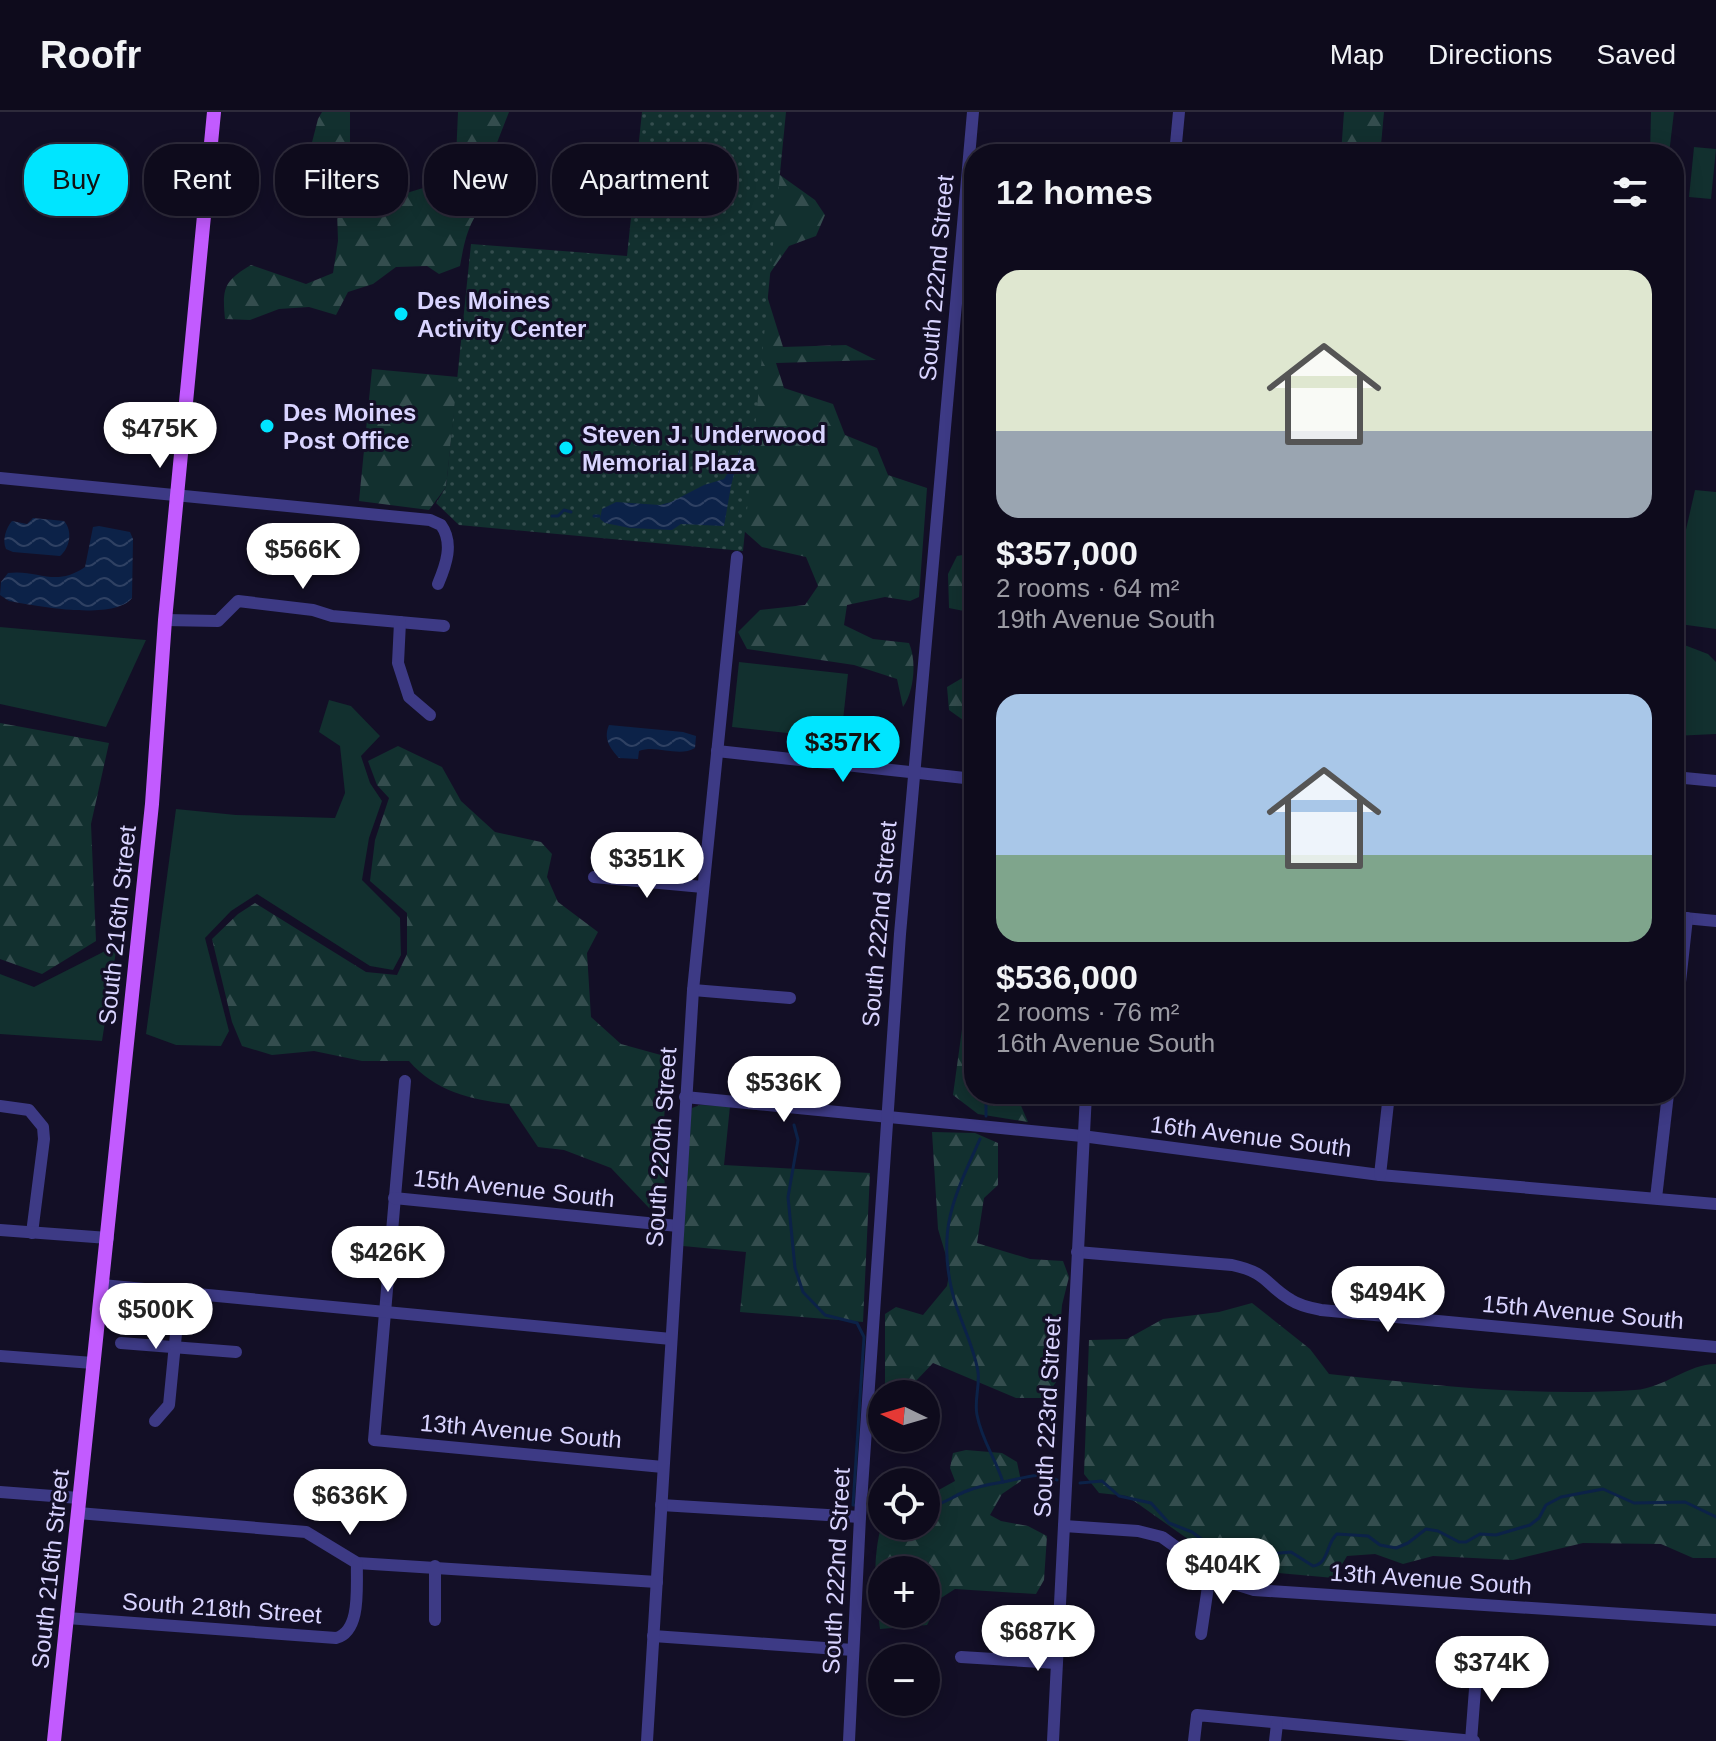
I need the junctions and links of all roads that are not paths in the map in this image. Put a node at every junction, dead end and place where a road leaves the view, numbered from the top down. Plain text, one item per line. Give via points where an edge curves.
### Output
1 (214, 112) edge
2 (973, 112) edge
3 (1179, 112) edge
4 (970, 144) edge
5 (1176, 144) edge
6 (964, 211) edge
7 (0, 478) edge
8 (177, 495) junction
9 (737, 557) dead end
10 (438, 584) dead end
11 (165, 620) junction
12 (400, 622) junction
13 (444, 626) dead end
14 (430, 715) dead end
15 (717, 751) junction
16 (913, 773) junction
17 (964, 778) edge
18 (1684, 778) edge
19 (1716, 781) edge
20 (594, 877) dead end
21 (703, 887) junction
22 (1684, 918) edge
23 (1716, 921) edge
24 (693, 990) junction
25 (790, 998) dead end
26 (405, 1081) dead end
27 (685, 1097) junction
28 (1085, 1104) edge
29 (1388, 1104) edge
30 (1667, 1104) edge
31 (0, 1106) edge
32 (886, 1115) junction
33 (1082, 1136) junction
34 (1380, 1175) junction
35 (394, 1198) junction
36 (1656, 1198) junction
37 (1716, 1204) edge
38 (678, 1226) junction
39 (0, 1230) edge
40 (32, 1233) junction
41 (108, 1238) junction
42 (1077, 1252) junction
43 (102, 1285) junction
44 (180, 1293) junction
45 (384, 1312) junction
46 (671, 1339) junction
47 (121, 1343) dead end
48 (1716, 1347) edge
49 (175, 1348) junction
50 (236, 1352) dead end
51 (0, 1356) edge
52 (93, 1363) junction
53 (155, 1421) dead end
54 (663, 1467) junction
55 (0, 1492) edge
56 (661, 1505) junction
57 (79, 1506) junction
58 (860, 1517) junction
59 (1064, 1526) junction
60 (357, 1563) junction
61 (435, 1566) junction
62 (1210, 1573) junction
63 (657, 1582) junction
64 (67, 1618) junction
65 (435, 1620) dead end
66 (1716, 1620) edge
67 (1201, 1634) dead end
68 (653, 1636) junction
69 (853, 1650) junction
70 (961, 1657) dead end
71 (1056, 1663) junction
72 (1477, 1663) dead end
73 (1277, 1724) junction
74 (1402, 1738) edge
75 (54, 1741) edge
76 (647, 1741) edge
77 (849, 1741) edge
78 (1053, 1741) edge
79 (1194, 1741) edge
80 (1275, 1741) edge
81 (1472, 1741) edge

1 - 8 main road, South 216th Street
2 - 4 street, South 222nd Street
3 - 5 street
6 - 16 street, South 222nd Street
7 - 8 street
8 - 10 street via 430,520 441,525 448,539
8 - 11 main road, South 216th Street
9 - 15 street, South 220th Street
11 - 12 street via 218,621 238,601
11 - 41 main road, South 216th Street
12 - 13 street
12 - 14 street via 398,663 409,697
15 - 16 street
15 - 21 street, South 220th Street
16 - 17 street
16 - 32 street, South 222nd Street
18 - 19 street
20 - 21 street
21 - 24 street, South 220th Street
22 - 23 street
24 - 25 street
24 - 27 street, South 220th Street
26 - 35 street
27 - 32 street, 16th Avenue South
27 - 38 street, South 220th Street
28 - 33 street, South 223rd Street
29 - 34 street
30 - 36 street
31 - 40 street via 29,1110 43,1127
32 - 33 street, 16th Avenue South
32 - 58 street, South 222nd Street
33 - 34 street, 16th Avenue South
33 - 42 street, South 223rd Street
34 - 36 street, 16th Avenue South
35 - 38 street, 15th Avenue South
35 - 45 street
36 - 37 street, 16th Avenue South
38 - 46 street, South 220th Street
39 - 40 street
40 - 41 street
41 - 43 main road, South 216th Street
42 - 48 street, 15th Avenue South via 1250,1269 1293,1302 1321,1310
42 - 59 street, South 223rd Street
43 - 44 street
43 - 52 main road, South 216th Street
44 - 45 street
44 - 49 street
45 - 46 street
45 - 54 street, 13th Avenue South via 374,1440
46 - 54 street, South 220th Street
47 - 49 street
49 - 50 street
49 - 53 street via 169,1405
51 - 52 street
52 - 57 main road, South 216th Street
54 - 56 street, South 220th Street
55 - 57 street
56 - 58 street
56 - 63 street, South 220th Street
57 - 60 street via 306,1532
57 - 64 main road, South 216th Street
58 - 69 street, South 222nd Street
59 - 62 street, 13th Avenue South via 1151,1534
59 - 71 street, South 223rd Street
60 - 61 street
60 - 64 street, South 218th Street via 353,1624 336,1638
61 - 63 street
61 - 65 street
62 - 66 street, 13th Avenue South via 1254,1590
62 - 67 street
63 - 68 street, South 220th Street
64 - 75 main road, South 216th Street
68 - 69 street
68 - 76 street, South 220th Street
69 - 77 street, South 222nd Street
70 - 71 street
71 - 78 street, South 223rd Street
72 - 81 street
73 - 74 street
73 - 79 street via 1197,1715
73 - 80 street
74 - 81 street

